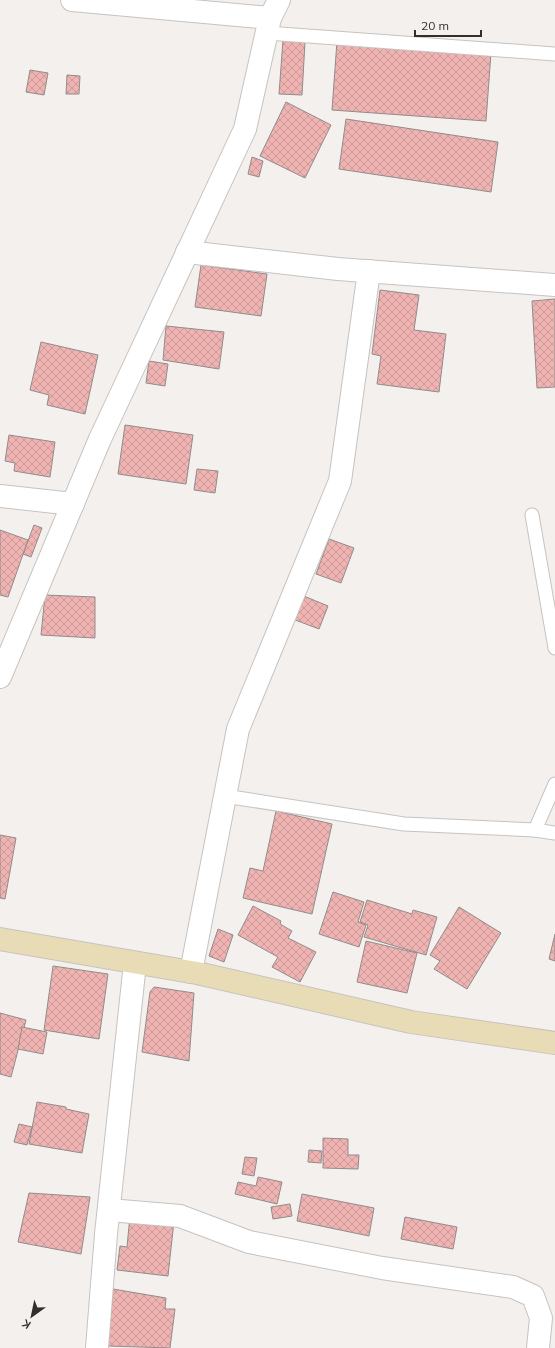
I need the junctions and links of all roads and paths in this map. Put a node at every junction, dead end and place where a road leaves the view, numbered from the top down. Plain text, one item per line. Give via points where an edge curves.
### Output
1 (72, 0) edge
2 (272, 17) edge
3 (555, 54) edge
4 (187, 252) junction
5 (369, 271) junction
6 (555, 285) edge
7 (0, 496) edge
8 (73, 504) junction
9 (532, 514) dead end
10 (555, 648) edge
11 (0, 677) edge
12 (555, 784) edge
13 (225, 796) junction
14 (535, 830) junction
15 (555, 833) edge
16 (0, 940) edge
17 (135, 963) junction
18 (191, 972) junction
19 (555, 1043) edge
20 (109, 1210) junction
21 (97, 1348) edge
22 (538, 1348) edge

1 - 2 street
2 - 3 lane
2 - 4 street via 245,129
4 - 5 street
4 - 8 street
5 - 6 street
5 - 13 street via 340,481 238,729
7 - 8 street
8 - 11 street
9 - 10 lane
12 - 14 lane
13 - 14 lane via 404,824
13 - 18 street
14 - 15 lane
16 - 17 street
17 - 18 street
17 - 20 street
18 - 19 street via 411,1022
20 - 21 street
20 - 22 street via 180,1216 249,1242 382,1268 513,1287 533,1296 541,1318

